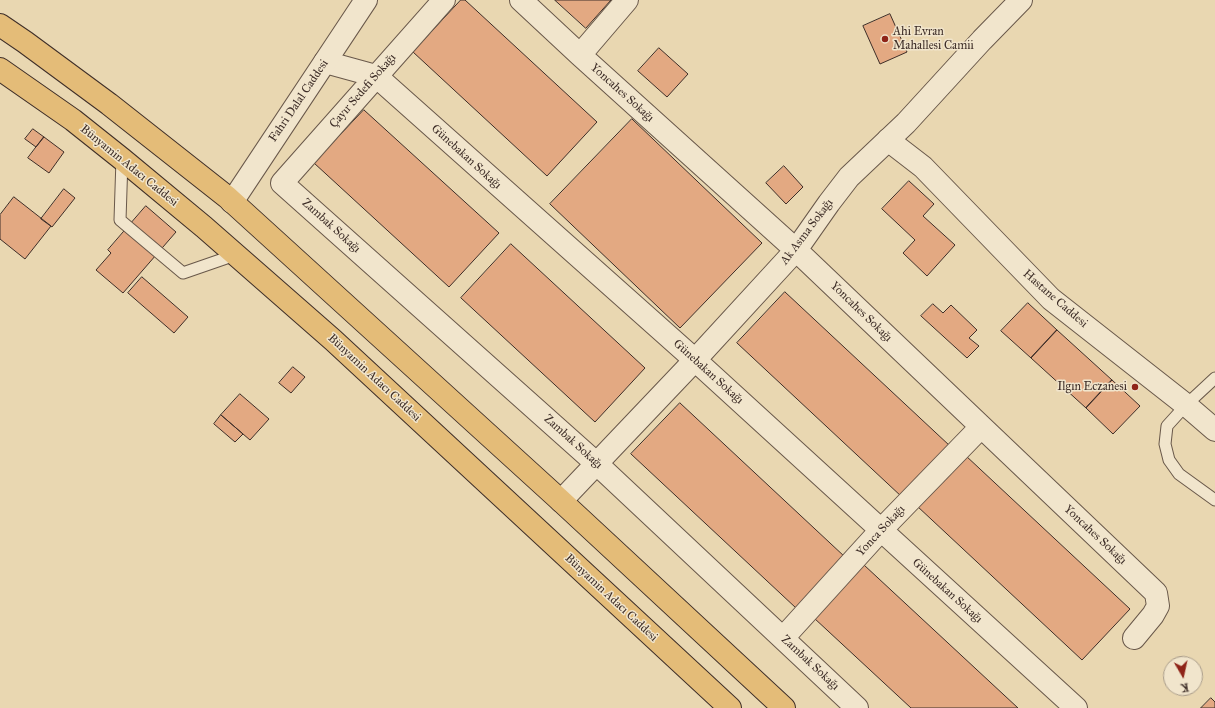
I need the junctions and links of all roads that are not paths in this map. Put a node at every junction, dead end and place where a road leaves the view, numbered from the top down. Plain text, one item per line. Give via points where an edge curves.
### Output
1 (366, 0) edge
2 (444, 0) edge
3 (521, 0) edge
4 (627, 0) edge
5 (1021, 0) edge
6 (0, 25) edge
7 (580, 55) junction
8 (325, 62) junction
9 (0, 68) edge
10 (376, 76) junction
11 (888, 140) junction
12 (122, 159) junction
13 (282, 183) joint
14 (232, 202) junction
15 (796, 250) junction
16 (235, 255) junction
17 (695, 360) junction
18 (1215, 378) edge
19 (1186, 405) junction
20 (981, 427) junction
21 (1215, 430) edge
22 (597, 464) junction
23 (1215, 500) edge
24 (561, 501) junction
25 (881, 530) junction
26 (782, 638) junction
27 (1134, 638) dead end
28 (1074, 707) edge
29 (730, 708) edge
30 (784, 708) edge
31 (857, 708) edge

1 - 8 street, Fahri Dalal Caddesi
2 - 10 street, Çayır Sedefi Sokağı
3 - 7 street, Yoncahes Sokağı
4 - 7 street
5 - 11 street, Ak Asma Sokağı
6 - 14 main road via 109,104
7 - 15 street, Yoncahes Sokağı
8 - 10 street, Günebakan Sokağı
8 - 14 street, Fahri Dalal Caddesi
9 - 12 main road, Bünyamin Adacı Caddesi
10 - 13 street, Çayır Sedefi Sokağı
10 - 17 street, Günebakan Sokağı
11 - 15 street, Ak Asma Sokağı via 849,178
11 - 19 street, Hastane Caddesi via 923,167 1051,299
12 - 16 main road, Bünyamin Adacı Caddesi
12 - 16 lane via 120,220 183,273
13 - 22 street, Zambak Sokağı
14 - 24 main road
15 - 17 street, Ak Asma Sokağı
15 - 20 street, Yoncahes Sokağı
16 - 29 main road, Bünyamin Adacı Caddesi via 333,340
17 - 22 street, Ak Asma Sokağı
17 - 25 street, Günebakan Sokağı
18 - 19 lane
19 - 21 street, Hastane Caddesi
19 - 23 lane via 1167,426 1166,452 1179,474
20 - 25 street, Yonca Sokağı
20 - 27 street, Yoncahes Sokağı via 1156,593 1158,606
22 - 24 street, Ak Asma Sokağı
22 - 26 street, Zambak Sokağı
24 - 30 main road
25 - 26 street, Yonca Sokağı
25 - 28 street, Günebakan Sokağı
26 - 31 street, Zambak Sokağı

